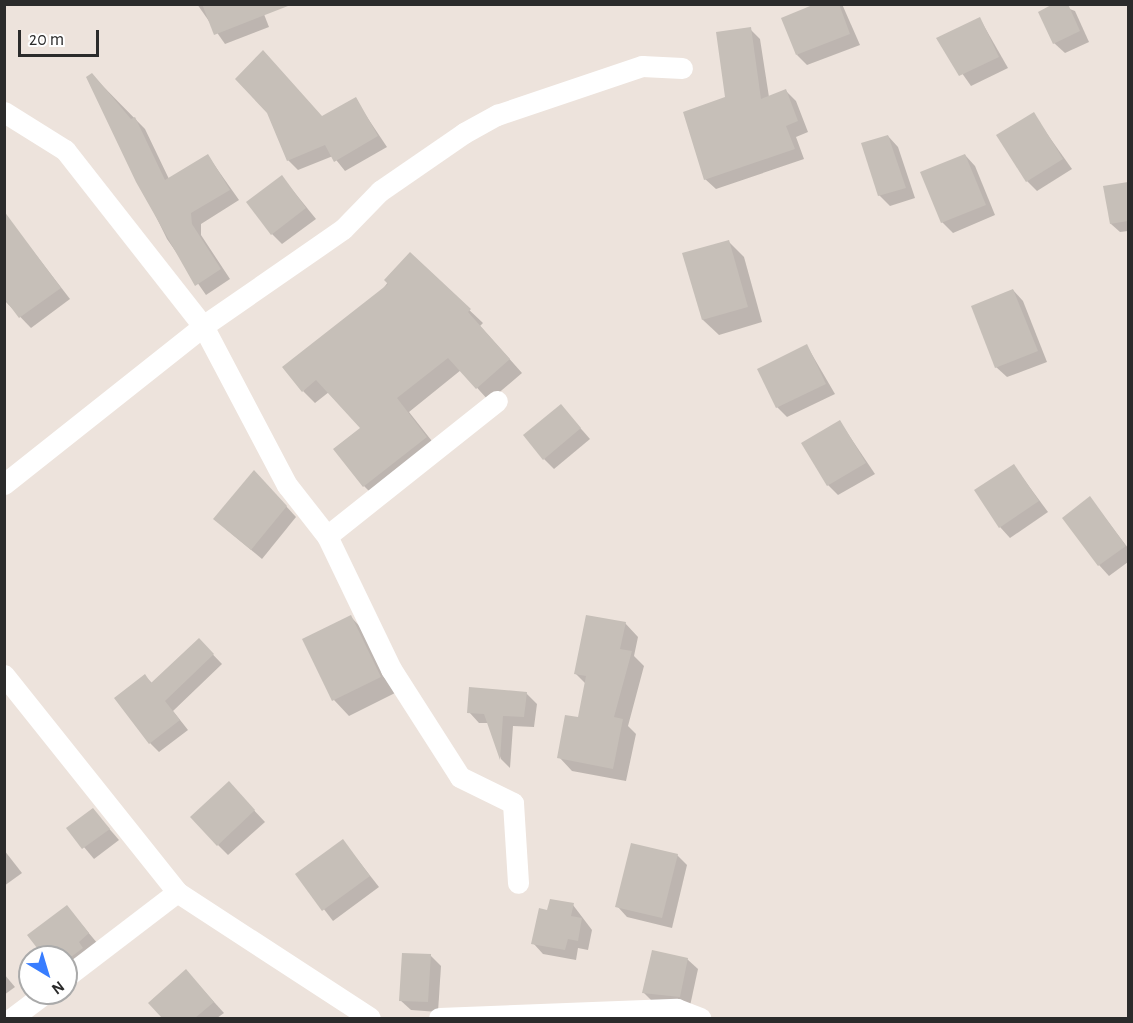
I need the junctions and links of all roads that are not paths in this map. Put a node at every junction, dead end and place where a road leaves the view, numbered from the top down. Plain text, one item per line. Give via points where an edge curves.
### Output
1 (682, 68) dead end
2 (4, 112) edge
3 (203, 326) junction
4 (497, 401) dead end
5 (4, 484) edge
6 (327, 536) junction
7 (4, 675) edge
8 (518, 883) dead end
9 (177, 892) junction
10 (78, 968) edge
11 (29, 1005) edge
12 (12, 1018) edge
13 (370, 1018) edge
14 (439, 1018) edge
15 (700, 1018) edge

1 - 3 street via 642,66 497,115 380,191 343,229
2 - 3 street via 64,150
3 - 5 street
3 - 6 street via 287,485
4 - 6 street
6 - 8 street via 391,669 460,777 513,803
7 - 9 street
9 - 10 street
9 - 13 street
11 - 12 street
14 - 15 street via 677,1009

